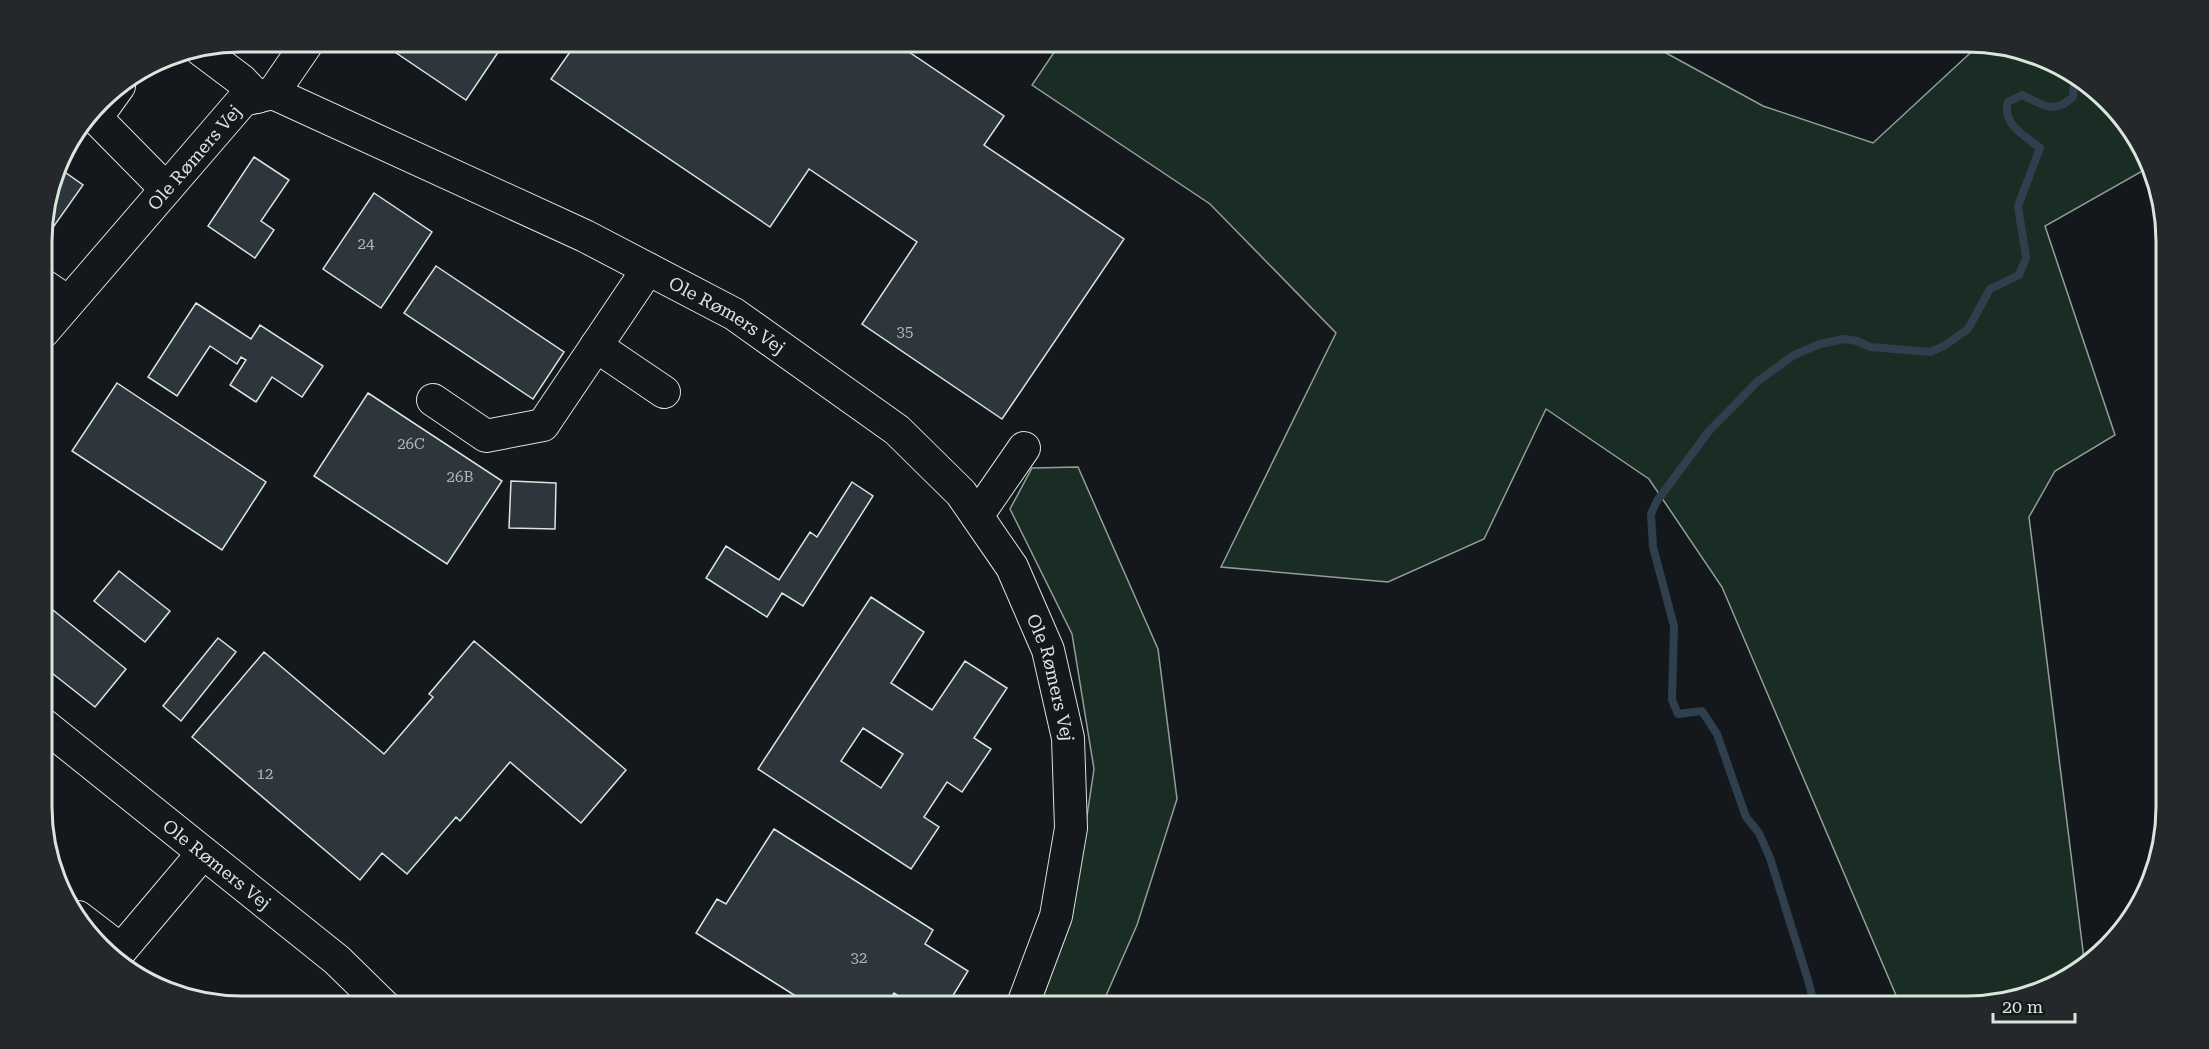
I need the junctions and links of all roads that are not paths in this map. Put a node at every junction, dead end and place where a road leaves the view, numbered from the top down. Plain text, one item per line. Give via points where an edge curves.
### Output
1 (300, 52) edge
2 (209, 56) edge
3 (265, 94) junction
4 (98, 120) edge
5 (166, 189) junction
6 (648, 269) junction
7 (53, 292) edge
8 (68, 302) junction
9 (53, 320) edge
10 (596, 346) junction
11 (664, 392) dead end
12 (433, 400) dead end
13 (1024, 448) dead end
14 (977, 516) junction
15 (52, 732) edge
16 (203, 853) junction
17 (105, 938) edge
18 (374, 996) edge
19 (1026, 996) edge

1 - 3 street
2 - 3 street
3 - 5 street, Ole Rømers Vej via 243,100
3 - 6 street, Ole Rømers Vej
4 - 5 street
5 - 8 street, Ole Rømers Vej
6 - 10 street
6 - 14 street, Ole Rømers Vej via 734,314 897,430 961,493
7 - 8 street
8 - 9 street, Ole Rømers Vej
10 - 11 street
10 - 12 street via 543,425 486,436
13 - 14 street
14 - 19 street, Ole Rømers Vej via 1012,567 1048,650 1068,738 1071,828 1056,916
15 - 16 street, Ole Rømers Vej
16 - 17 street via 121,950
16 - 18 street, Ole Rømers Vej via 337,960

